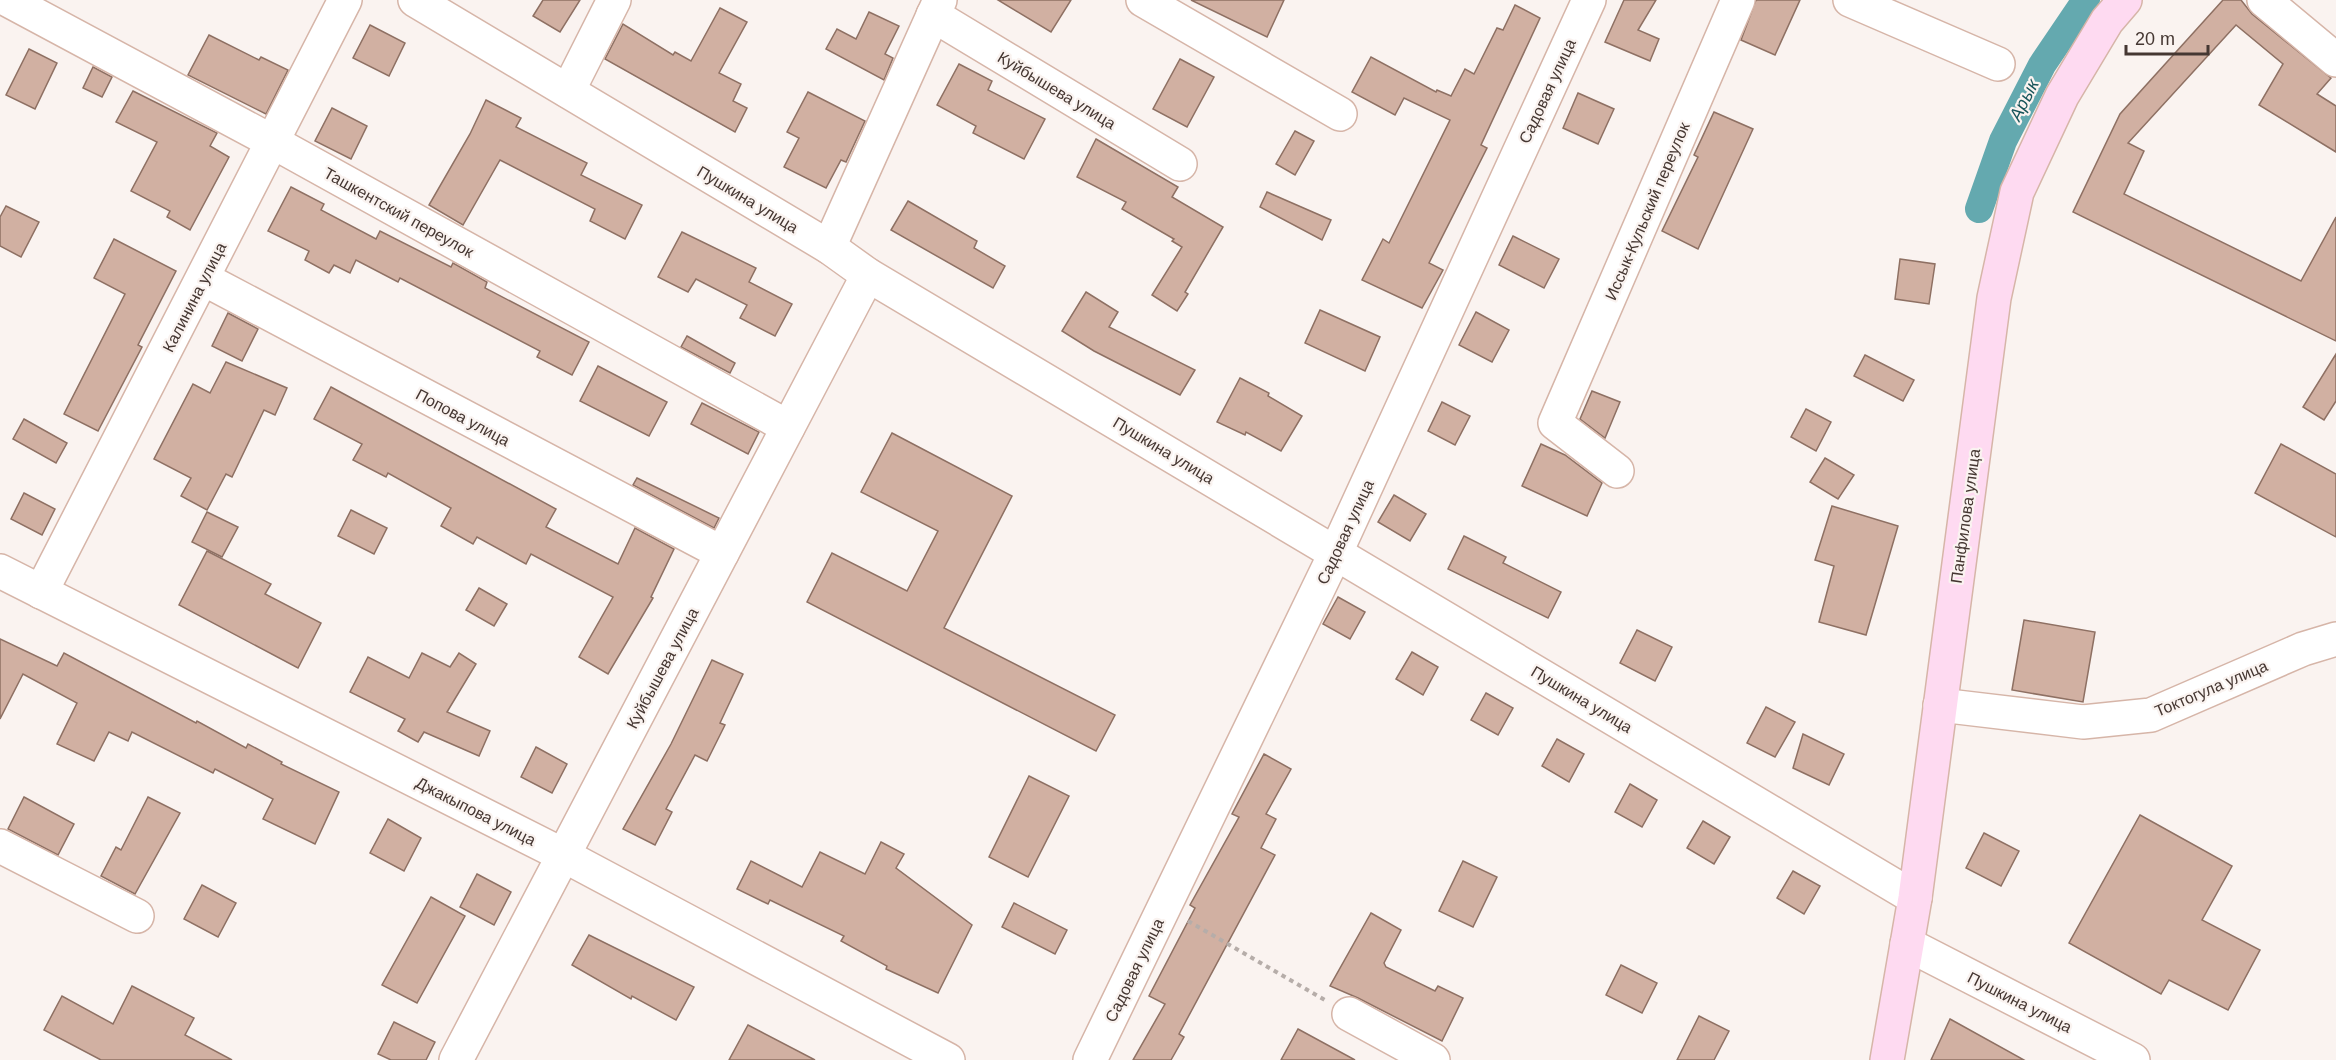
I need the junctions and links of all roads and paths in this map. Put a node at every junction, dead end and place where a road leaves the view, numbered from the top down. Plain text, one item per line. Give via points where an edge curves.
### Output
1 (8, 0) edge
2 (345, 0) edge
3 (415, 0) edge
4 (614, 0) edge
5 (1143, 0) edge
6 (1589, 0) edge
7 (1738, 0) edge
8 (1850, 0) edge
9 (2126, 0) edge
10 (2264, 0) edge
11 (937, 8) edge
12 (2336, 60) edge
13 (1998, 64) dead end
14 (568, 91) junction
15 (1340, 114) dead end
16 (273, 142) junction
17 (1180, 164) dead end
18 (829, 248) junction
19 (868, 275) junction
20 (204, 279) junction
21 (789, 427) junction
22 (1617, 471) dead end
23 (1336, 552) junction
24 (722, 553) junction
25 (0, 571) edge
26 (41, 592) junction
27 (2336, 639) edge
28 (1940, 705) junction
29 (0, 846) edge
30 (563, 855) junction
31 (1915, 898) junction
32 (1164, 908) junction
33 (137, 916) dead end
34 (1907, 944) junction
35 (1348, 1014) joint
36 (456, 1060) edge
37 (948, 1060) edge
38 (1090, 1060) edge
39 (1433, 1060) edge
40 (1887, 1060) edge
41 (2133, 1060) edge

1 - 16 street, Ташкентский переулок
2 - 16 street, Калинина улица
3 - 14 street, Пушкина улица
4 - 14 street
5 - 15 street
6 - 23 street, Садовая улица
7 - 22 street, Иссык-Кульский переулок via 1555,423
8 - 13 street
9 - 28 street, Панфилова улица via 2107,21 2061,96 2017,192 1994,298
10 - 12 street
11 - 17 street, Куйбышева улица
11 - 18 street, Куйбышева улица
14 - 18 street, Пушкина улица
16 - 20 street, Калинина улица
16 - 21 street, Ташкентский переулок
18 - 19 street, Пушкина улица
19 - 21 street, Куйбышева улица
19 - 23 street, Пушкина улица
20 - 24 street, Попова улица
20 - 26 street, Калинина улица
21 - 24 street, Куйбышева улица
23 - 31 street, Пушкина улица
23 - 32 street, Садовая улица
24 - 30 street, Куйбышева улица
25 - 26 street, Джакыпова улица
26 - 30 street, Джакыпова улица
27 - 28 street, Токтогула улица via 2303,649 2151,715 2083,722
28 - 31 street, Панфилова улица
29 - 33 street
30 - 36 street, Куйбышева улица
30 - 37 street, Джакыпова улица
31 - 34 street, Панфилова улица
32 - 35 path
32 - 38 street, Садовая улица
34 - 40 street, Панфилова улица
34 - 41 street, Пушкина улица
35 - 39 street

